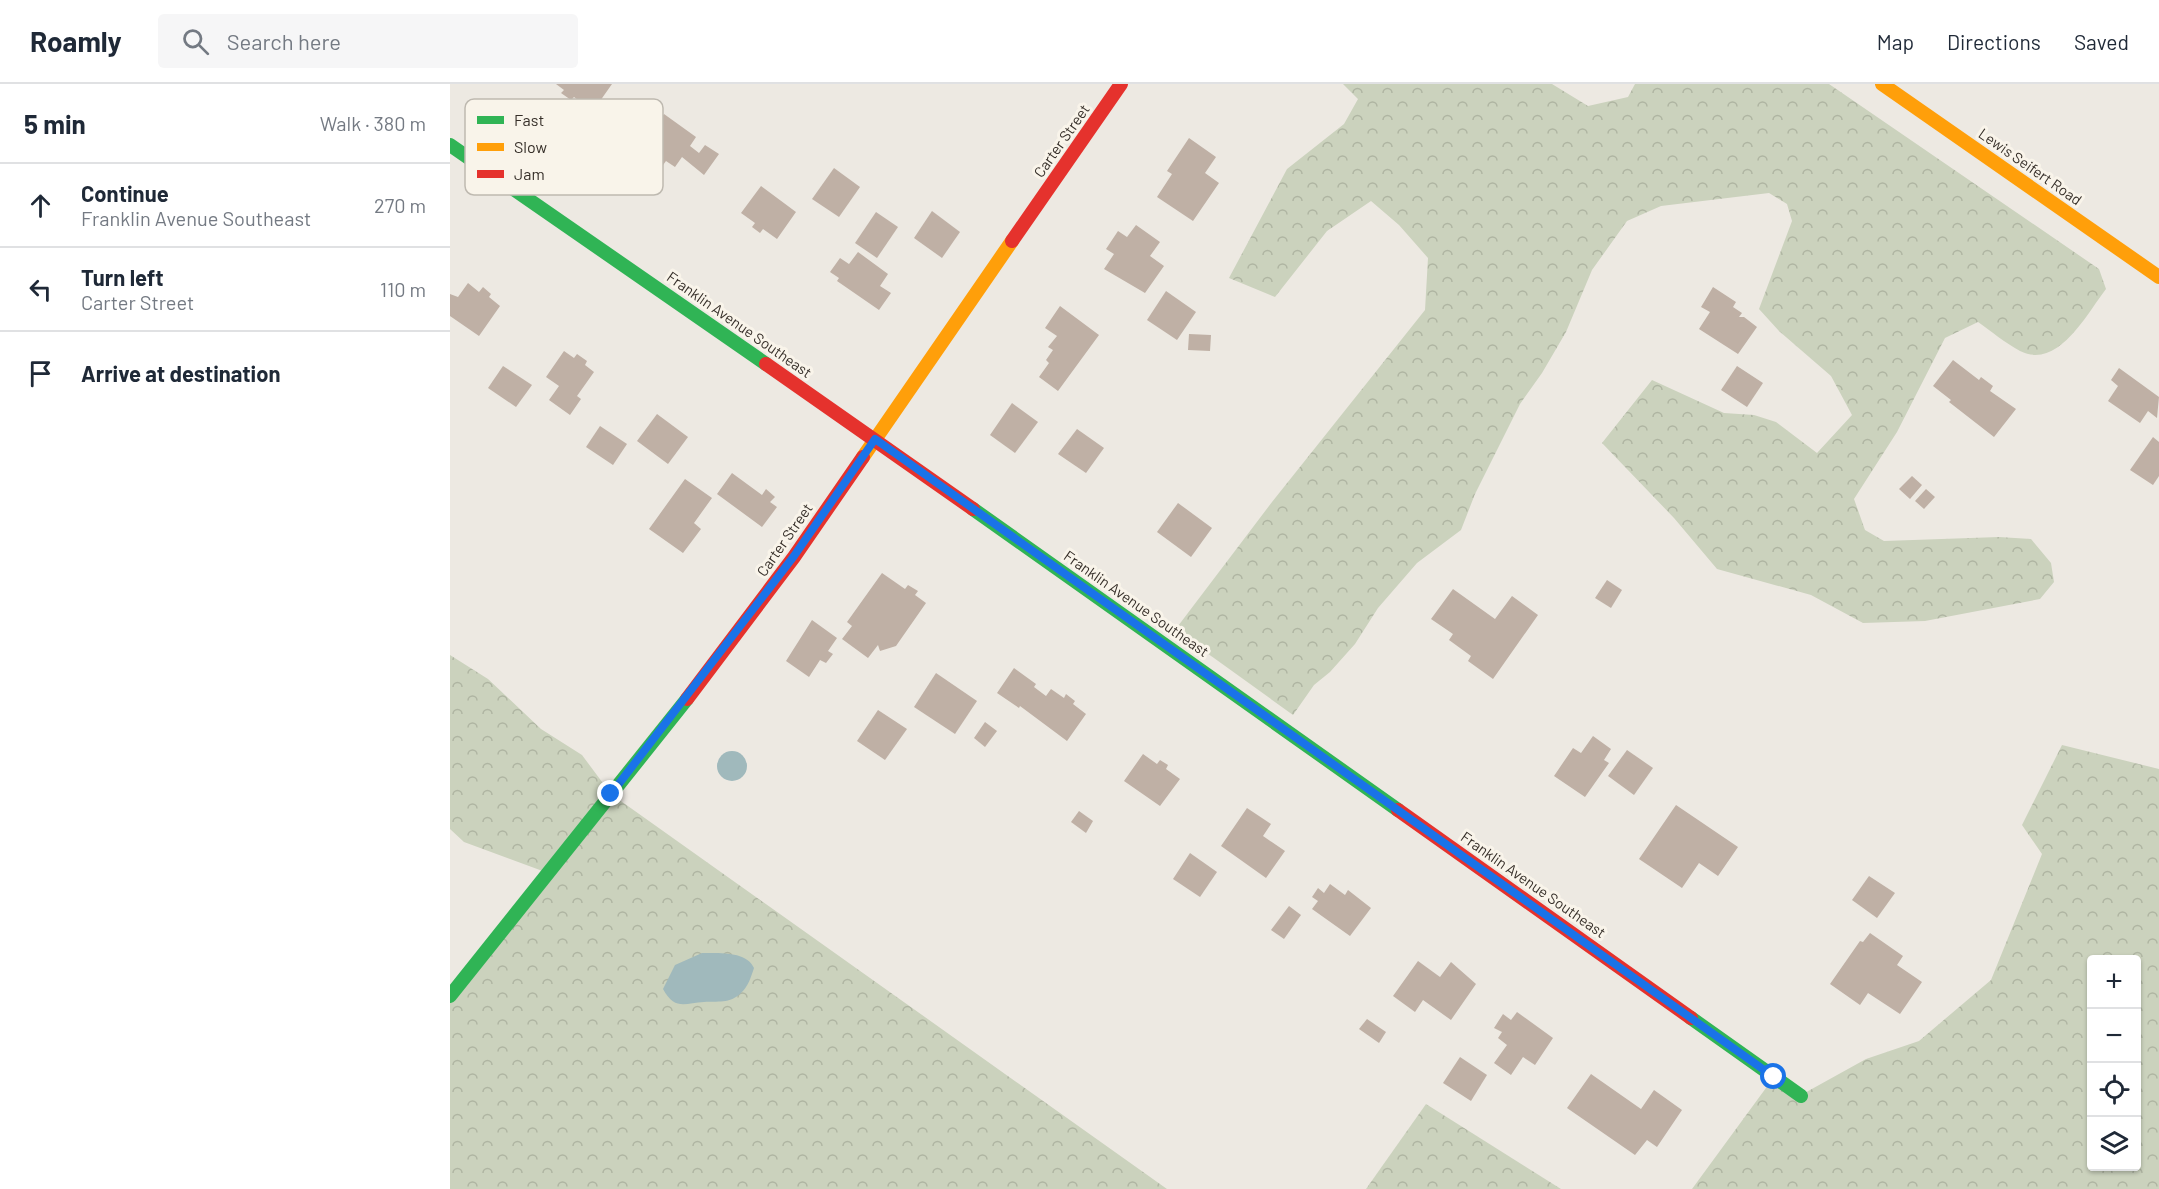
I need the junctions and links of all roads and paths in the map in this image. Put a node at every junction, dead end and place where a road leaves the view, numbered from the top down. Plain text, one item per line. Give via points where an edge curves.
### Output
1 (1121, 84) edge
2 (1882, 84) edge
3 (450, 145) edge
4 (465, 155) edge
5 (522, 195) edge
6 (2159, 277) edge
7 (875, 439) junction
8 (450, 996) edge
9 (1801, 1095) dead end

1 - 7 street, Carter Street
2 - 6 street, Lewis Seifert Road
3 - 4 street, Franklin Avenue Southeast
5 - 7 street, Franklin Avenue Southeast
7 - 8 street, Carter Street via 703,678
7 - 9 street, Franklin Avenue Southeast

